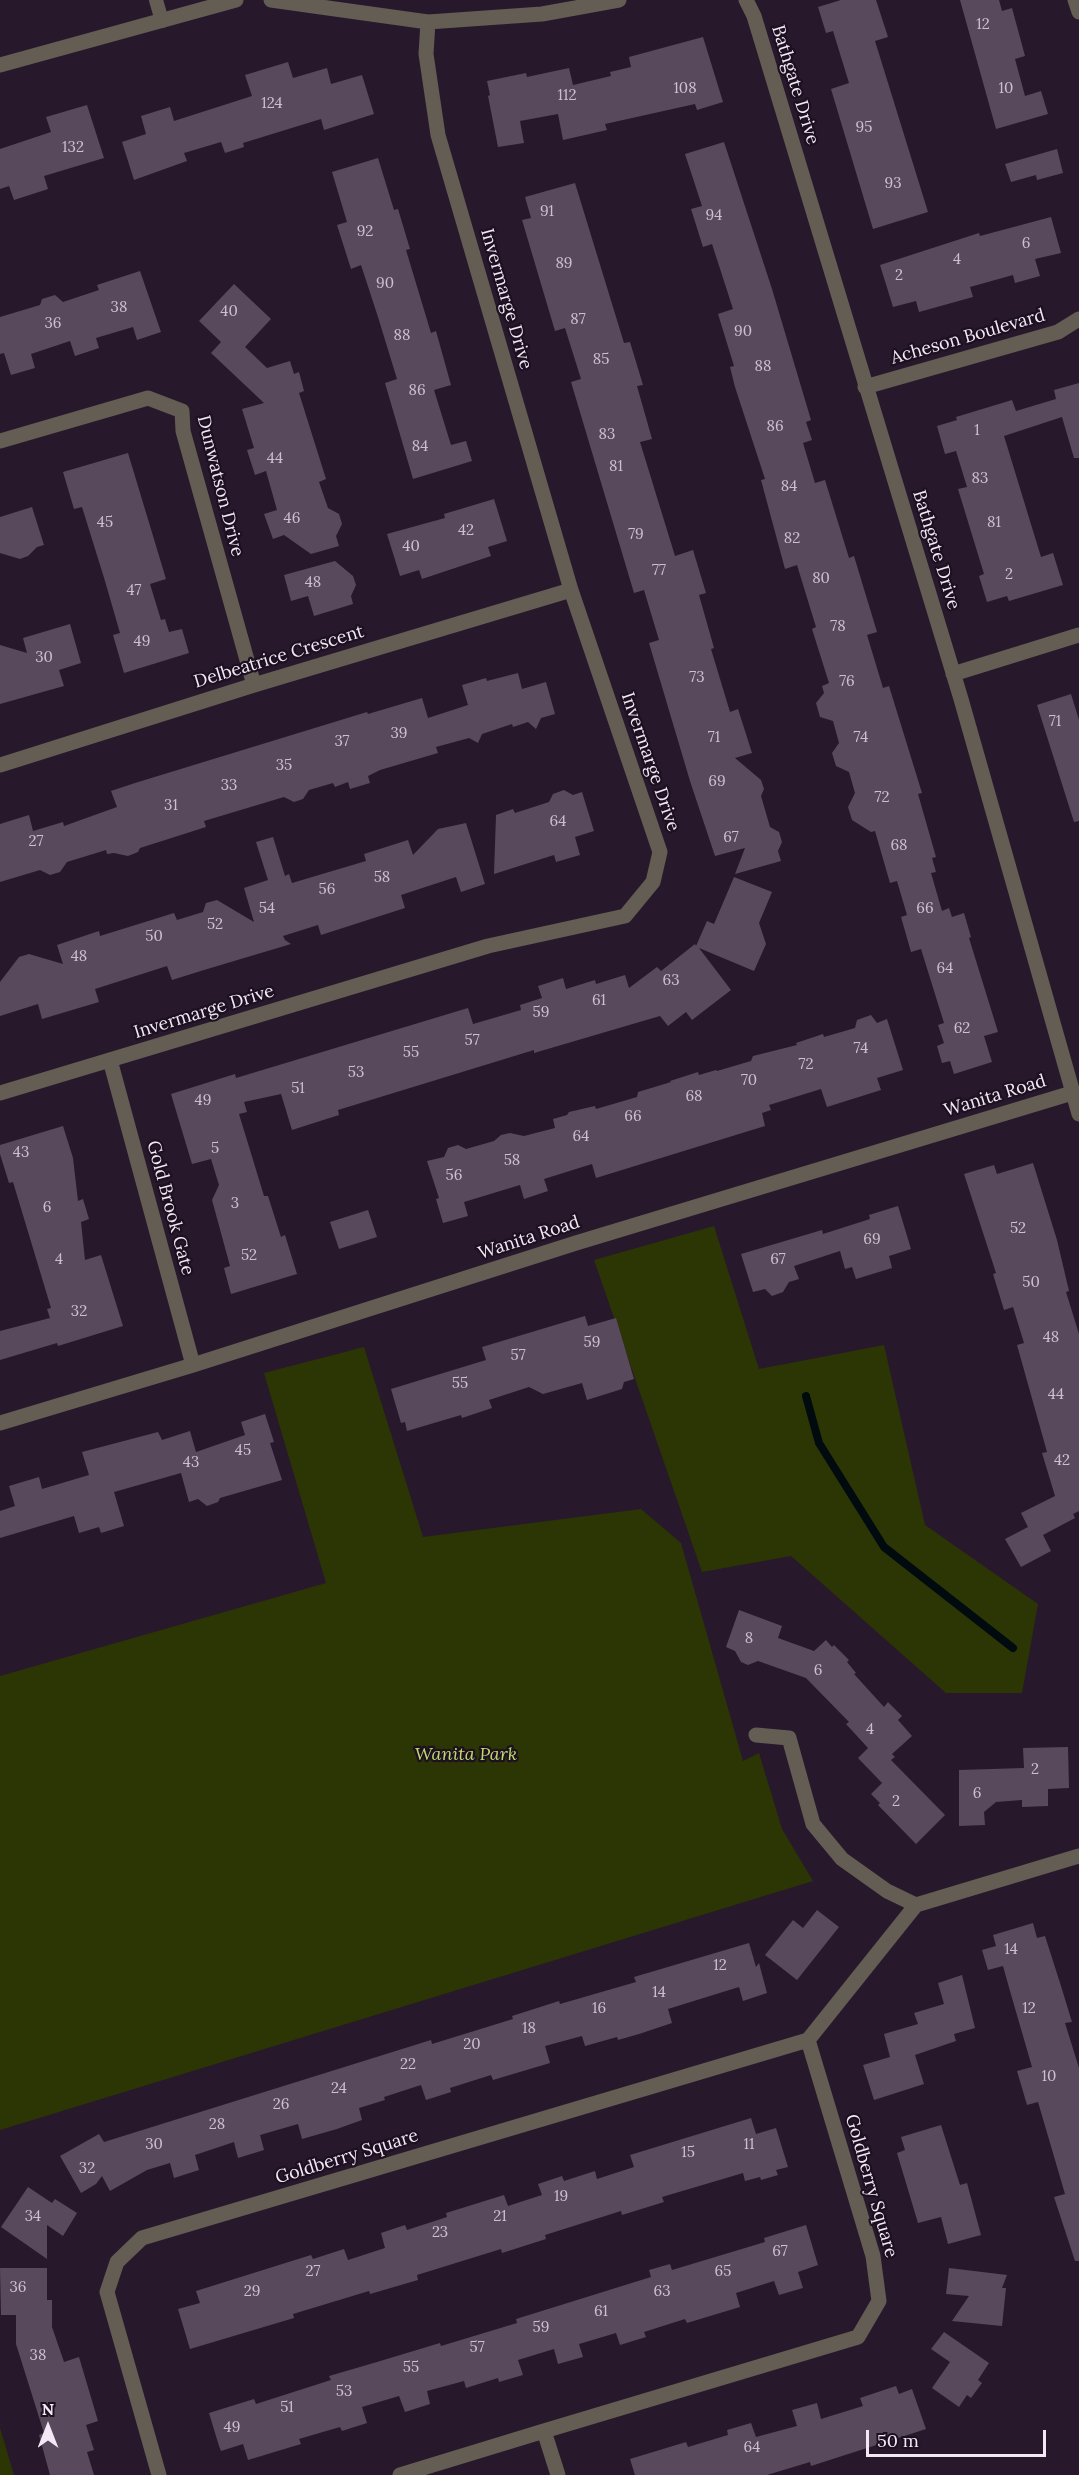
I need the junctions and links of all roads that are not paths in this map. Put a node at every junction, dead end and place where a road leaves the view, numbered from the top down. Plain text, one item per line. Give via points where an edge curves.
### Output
1 (156, 0) edge
2 (236, 0) edge
3 (271, 0) edge
4 (619, 0) edge
5 (746, 0) edge
6 (1075, 0) edge
7 (1079, 12) edge
8 (162, 21) junction
9 (428, 22) junction
10 (0, 65) edge
11 (1079, 319) edge
12 (865, 387) junction
13 (0, 441) edge
14 (571, 590) junction
15 (1079, 635) edge
16 (953, 674) junction
17 (254, 685) junction
18 (0, 765) edge
19 (110, 1060) junction
20 (0, 1093) edge
21 (1072, 1093) junction
22 (1079, 1114) edge
23 (193, 1365) junction
24 (0, 1423) edge
25 (756, 1735) dead end
26 (1079, 1856) edge
27 (916, 1905) junction
28 (808, 2040) junction
29 (544, 2431) junction
30 (159, 2475) edge
31 (400, 2475) edge
32 (558, 2475) edge

1 - 8 lane
2 - 8 street
3 - 9 street
4 - 9 street via 542,14
5 - 12 street, Bathgate Drive
6 - 7 street
8 - 10 street
9 - 14 street, Invermarge Drive via 426,54 438,135
11 - 12 street, Acheson Boulevard via 1058,332
12 - 16 street, Bathgate Drive
13 - 17 street, Dunwatson Drive via 148,398 182,411 183,431
14 - 17 street, Delbeatrice Crescent
14 - 19 street, Invermarge Drive via 660,852 652,882 625,916 488,946
15 - 16 street
16 - 21 street, Bathgate Drive
17 - 18 street, Delbeatrice Crescent
19 - 20 street, Invermarge Drive
19 - 23 street, Gold Brook Gate
21 - 22 street, Bathgate Drive
21 - 23 street, Wanita Road via 576,1243
23 - 24 street, Wanita Road
25 - 27 street via 789,1738 813,1824 842,1859 887,1891
26 - 27 street
27 - 28 street
28 - 29 street, Goldberry Square via 873,2256 879,2301 858,2337
28 - 30 street, Goldberry Square via 142,2238 117,2262 107,2292
29 - 31 street, Goldberry Square
29 - 32 street

